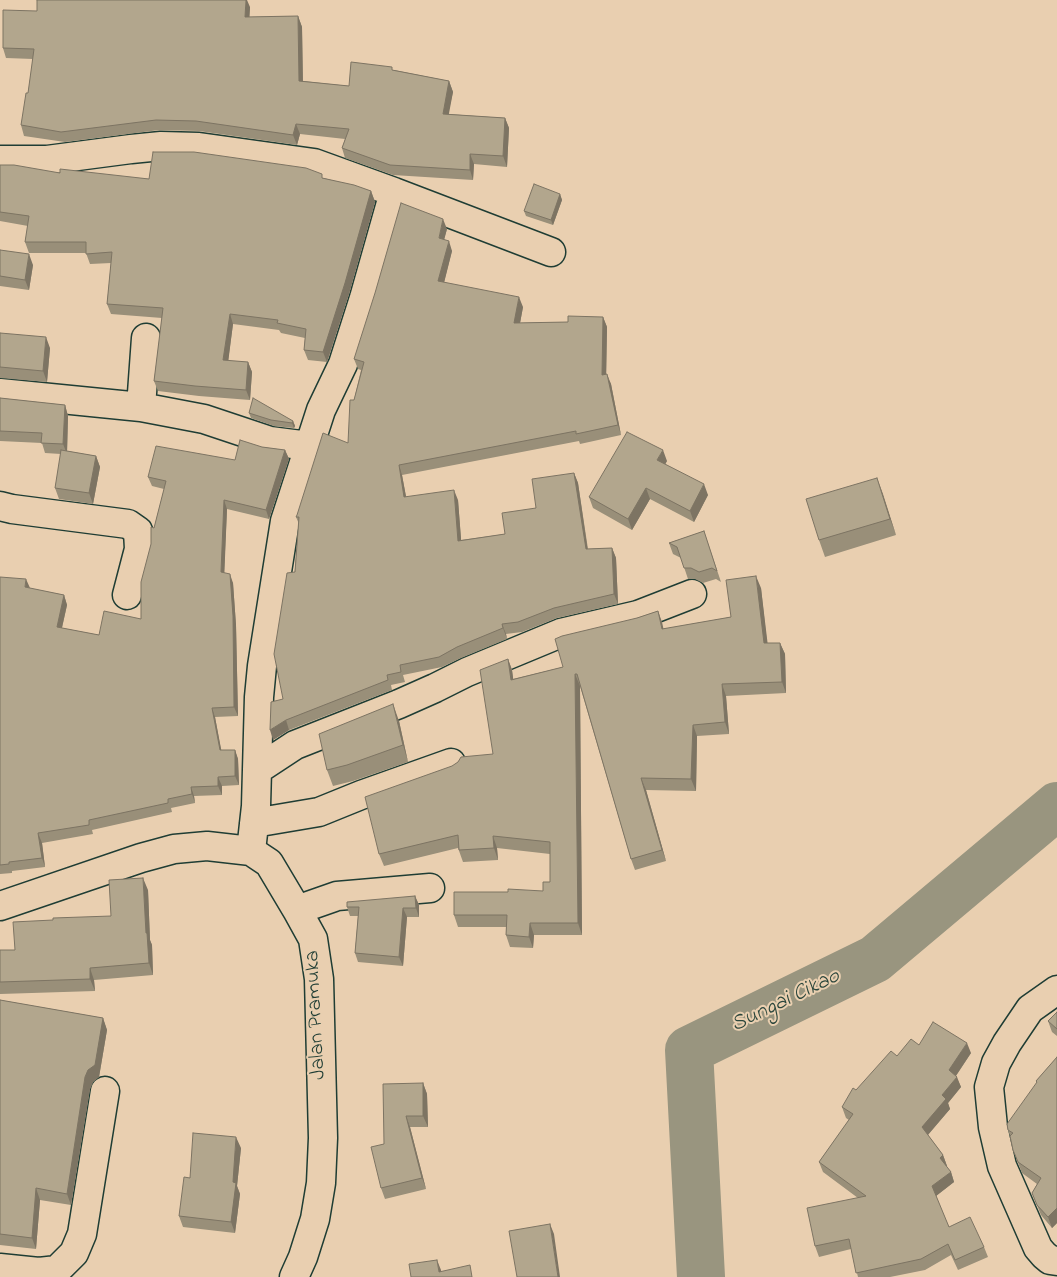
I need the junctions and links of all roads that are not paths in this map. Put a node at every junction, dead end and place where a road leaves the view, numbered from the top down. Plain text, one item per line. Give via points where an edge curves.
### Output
1 (0, 160) edge
2 (394, 192) junction
3 (551, 252) dead end
4 (146, 338) dead end
5 (0, 392) edge
6 (141, 407) junction
7 (309, 446) junction
8 (0, 506) edge
9 (127, 594) dead end
10 (692, 594) dead end
11 (451, 763) dead end
12 (257, 770) junction
13 (254, 823) junction
14 (250, 851) junction
15 (430, 888) dead end
16 (0, 906) edge
17 (297, 910) junction
18 (1057, 990) edge
19 (104, 1091) dead end
20 (1057, 1261) edge
21 (0, 1268) edge
22 (294, 1277) edge

1 - 2 street via 47,160 161,146 199,147 314,164
2 - 3 street
2 - 7 street via 343,364 321,410
4 - 6 street
5 - 6 street
6 - 7 street via 204,419 270,441
7 - 12 street via 285,521 262,666
8 - 9 street via 128,524 138,531 139,549
10 - 12 street via 638,615 561,633 399,704 295,745
11 - 13 street via 319,812
12 - 13 street
13 - 14 street
14 - 16 street, Jalan Pramuka via 207,846 174,849
14 - 17 street, Jalan Pramuka via 269,864
15 - 17 street via 337,896
17 - 22 street, Jalan Pramuka via 313,939 319,978 323,1138 315,1219
18 - 20 street via 1030,1009 996,1063 989,1087 993,1127 1002,1166 1038,1248 1050,1260
19 - 21 street via 82,1234 74,1253 57,1270 39,1272

